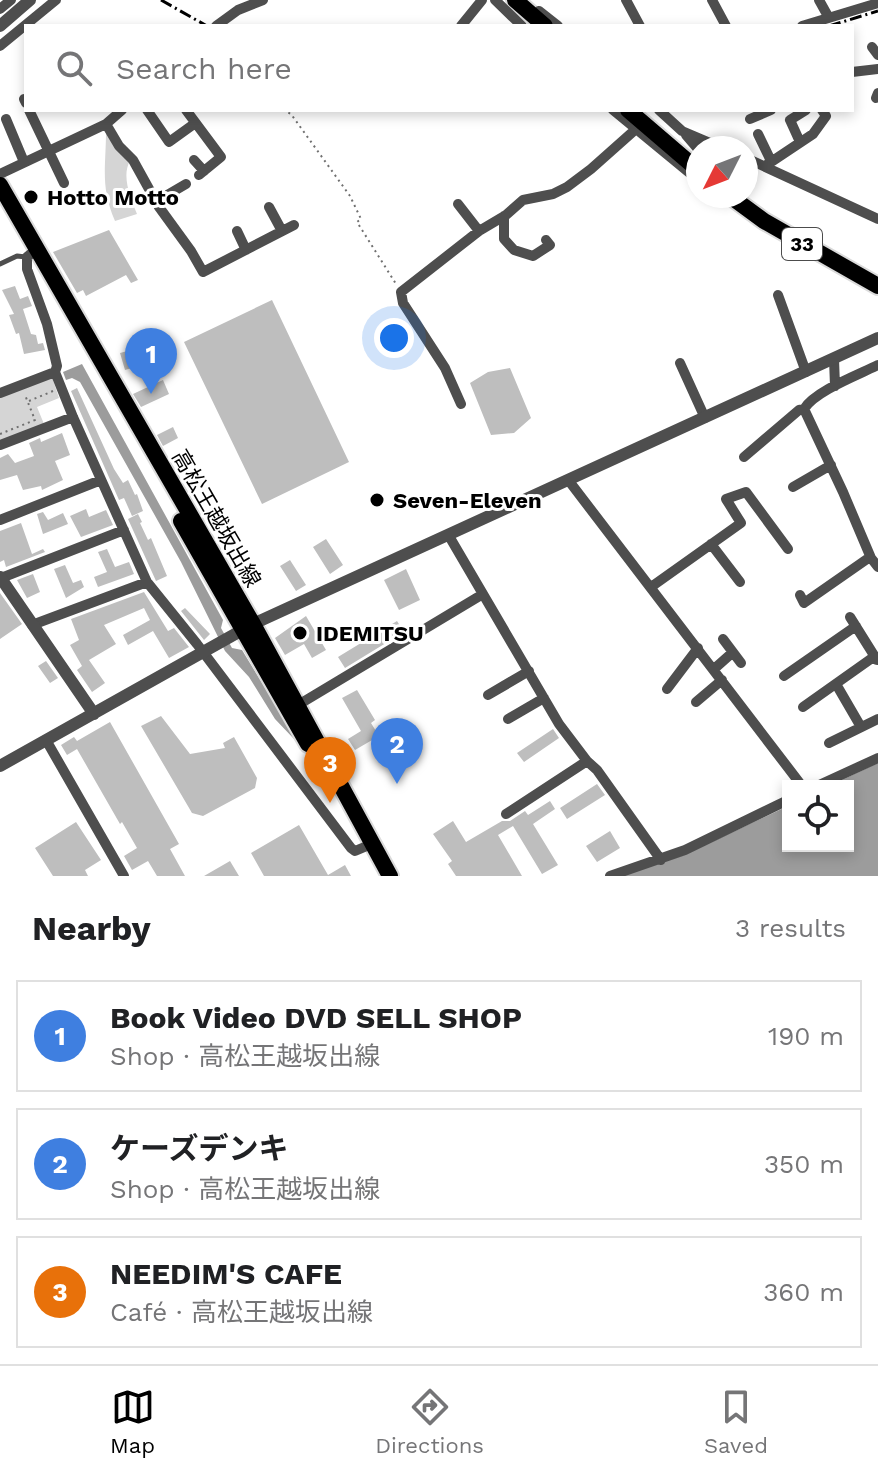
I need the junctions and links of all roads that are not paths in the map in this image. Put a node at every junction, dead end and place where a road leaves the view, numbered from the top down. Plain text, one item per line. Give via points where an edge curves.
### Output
1 (11, 0) edge
2 (30, 0) edge
3 (56, 0) edge
4 (263, 0) edge
5 (482, 0) edge
6 (495, 0) edge
7 (511, 0) edge
8 (627, 0) edge
9 (712, 0) edge
10 (819, 0) edge
11 (878, 3) edge
12 (0, 9) edge
13 (829, 18) junction
14 (27, 24) edge
15 (219, 24) edge
16 (463, 24) edge
17 (520, 24) edge
18 (530, 24) edge
19 (542, 24) edge
20 (555, 24) edge
21 (639, 24) edge
22 (725, 24) edge
23 (809, 24) edge
24 (0, 26) edge
25 (24, 26) edge
26 (0, 46) edge
27 (878, 69) edge
28 (854, 72) edge
29 (30, 112) edge
30 (120, 112) edge
31 (148, 112) edge
32 (187, 112) edge
33 (615, 112) edge
34 (630, 112) edge
35 (644, 112) edge
36 (661, 112) edge
37 (766, 112) edge
38 (823, 112) edge
39 (790, 114) edge
40 (6, 119) dead end
41 (750, 119) dead end
42 (106, 124) junction
43 (194, 124) junction
44 (636, 129) junction
45 (682, 131) junction
46 (758, 134) dead end
47 (686, 136) edge
48 (694, 136) edge
49 (800, 142) junction
50 (686, 148) edge
51 (48, 151) junction
52 (194, 160) dead end
53 (686, 160) edge
54 (758, 161) edge
55 (24, 162) junction
56 (768, 164) junction
57 (686, 170) edge
58 (0, 174) edge
59 (64, 183) dead end
60 (186, 184) dead end
61 (0, 185) edge
62 (157, 201) junction
63 (0, 203) edge
64 (458, 204) dead end
65 (269, 207) dead end
66 (749, 208) edge
67 (755, 208) edge
68 (504, 216) junction
69 (878, 219) edge
70 (294, 225) dead end
71 (237, 231) dead end
72 (282, 231) junction
73 (479, 231) junction
74 (546, 240) dead end
75 (246, 250) junction
76 (31, 254) junction
77 (0, 264) edge
78 (878, 280) edge
79 (878, 286) edge
80 (778, 295) dead end
81 (878, 338) edge
82 (834, 359) junction
83 (680, 363) dead end
84 (878, 365) edge
85 (55, 372) junction
86 (806, 372) junction
87 (835, 386) junction
88 (0, 393) edge
89 (461, 404) dead end
90 (804, 409) junction
91 (73, 417) junction
92 (705, 418) junction
93 (0, 445) edge
94 (744, 457) dead end
95 (831, 465) junction
96 (101, 480) junction
97 (569, 481) junction
98 (793, 487) dead end
99 (0, 520) edge
100 (124, 530) junction
101 (449, 536) junction
102 (711, 544) junction
103 (788, 549) dead end
104 (870, 557) junction
105 (878, 567) edge
106 (0, 578) edge
107 (147, 582) junction
108 (740, 582) dead end
109 (651, 587) junction
110 (483, 594) junction
111 (800, 595) dead end
112 (32, 625) junction
113 (248, 627) junction
114 (723, 639) dead end
115 (698, 648) junction
116 (203, 652) junction
117 (732, 653) junction
118 (876, 659) edge
119 (741, 663) dead end
120 (714, 669) junction
121 (529, 671) junction
122 (784, 676) dead end
123 (722, 680) junction
124 (836, 684) junction
125 (667, 689) dead end
126 (488, 695) dead end
127 (544, 698) junction
128 (696, 702) dead end
129 (803, 707) dead end
130 (293, 708) junction
131 (94, 714) junction
132 (508, 719) dead end
133 (878, 719) edge
134 (861, 727) junction
135 (46, 740) junction
136 (829, 743) dead end
137 (878, 758) edge
138 (587, 761) junction
139 (0, 766) edge
140 (797, 780) edge
141 (830, 780) edge
142 (782, 803) edge
143 (506, 814) dead end
144 (369, 845) junction
145 (661, 860) junction
146 (124, 876) edge
147 (378, 876) edge
148 (390, 876) edge
149 (610, 876) edge

1 - 12 street
2 - 24 street
3 - 14 street
4 - 15 street
5 - 16 street
6 - 17 street
7 - 18 main road
7 - 19 main road
7 - 20 street via 534,7
8 - 21 street
9 - 22 street
10 - 13 street
11 - 13 street
13 - 23 street
25 - 26 street
27 - 28 street
29 - 51 street
30 - 42 street
31 - 43 street via 169,142
32 - 43 street
33 - 44 street
34 - 53 main road
35 - 50 main road
36 - 45 street
37 - 41 street
38 - 49 street via 826,116 813,134
39 - 49 street
40 - 55 street
42 - 51 street
42 - 62 street
43 - 52 street via 221,157 201,173
44 - 57 street
44 - 68 street via 567,187 523,200
45 - 47 street
45 - 48 street
46 - 56 street
49 - 56 street
51 - 55 street
51 - 59 street
54 - 56 street
55 - 58 street
56 - 69 street
60 - 62 street
61 - 76 main road, 高松王越坂出線
62 - 75 street via 203,272
63 - 76 main road, 高松王越坂出線
64 - 73 street
65 - 72 street
66 - 79 main road, 33
67 - 78 main road, 33
68 - 73 street
68 - 74 street via 504,239 514,250 533,256 550,245
70 - 72 street
71 - 75 street
72 - 75 street
73 - 89 street via 401,292
76 - 77 lane
76 - 85 street via 27,269 47,324
76 - 113 main road, 高松王越坂出線
80 - 86 street
81 - 82 street
82 - 86 street
82 - 87 street
83 - 92 street
84 - 87 street
85 - 88 street
85 - 91 street
86 - 92 street
87 - 90 street
90 - 94 street
90 - 95 street
91 - 93 street
91 - 96 street
92 - 97 street
95 - 98 street
95 - 104 street
96 - 99 street
96 - 100 street
97 - 101 street
97 - 109 street
100 - 106 street
100 - 107 street
101 - 110 street
101 - 113 street
102 - 103 street via 741,523 726,499 746,492
102 - 108 street
102 - 109 street
104 - 105 street
104 - 111 street via 804,603
106 - 112 street
107 - 112 street
107 - 116 street
109 - 115 street
110 - 121 street
110 - 130 street
112 - 131 street
113 - 116 street
113 - 130 main road, 高松王越坂出線
114 - 117 street
115 - 120 street
115 - 125 street
116 - 131 street
116 - 144 street via 351,848
117 - 119 street
117 - 120 street
118 - 122 street via 853,621
118 - 124 street
120 - 123 street
121 - 126 street
121 - 127 street
123 - 128 street
123 - 140 street
124 - 129 street
124 - 134 street
127 - 132 street
127 - 138 street
130 - 144 main road, 高松王越坂出線
131 - 135 street
133 - 134 street
134 - 136 street
135 - 139 street
135 - 146 street
137 - 141 street
138 - 143 street
138 - 145 street
142 - 145 street
144 - 147 main road, 高松王越坂出線
144 - 148 main road, 高松王越坂出線
145 - 149 street

